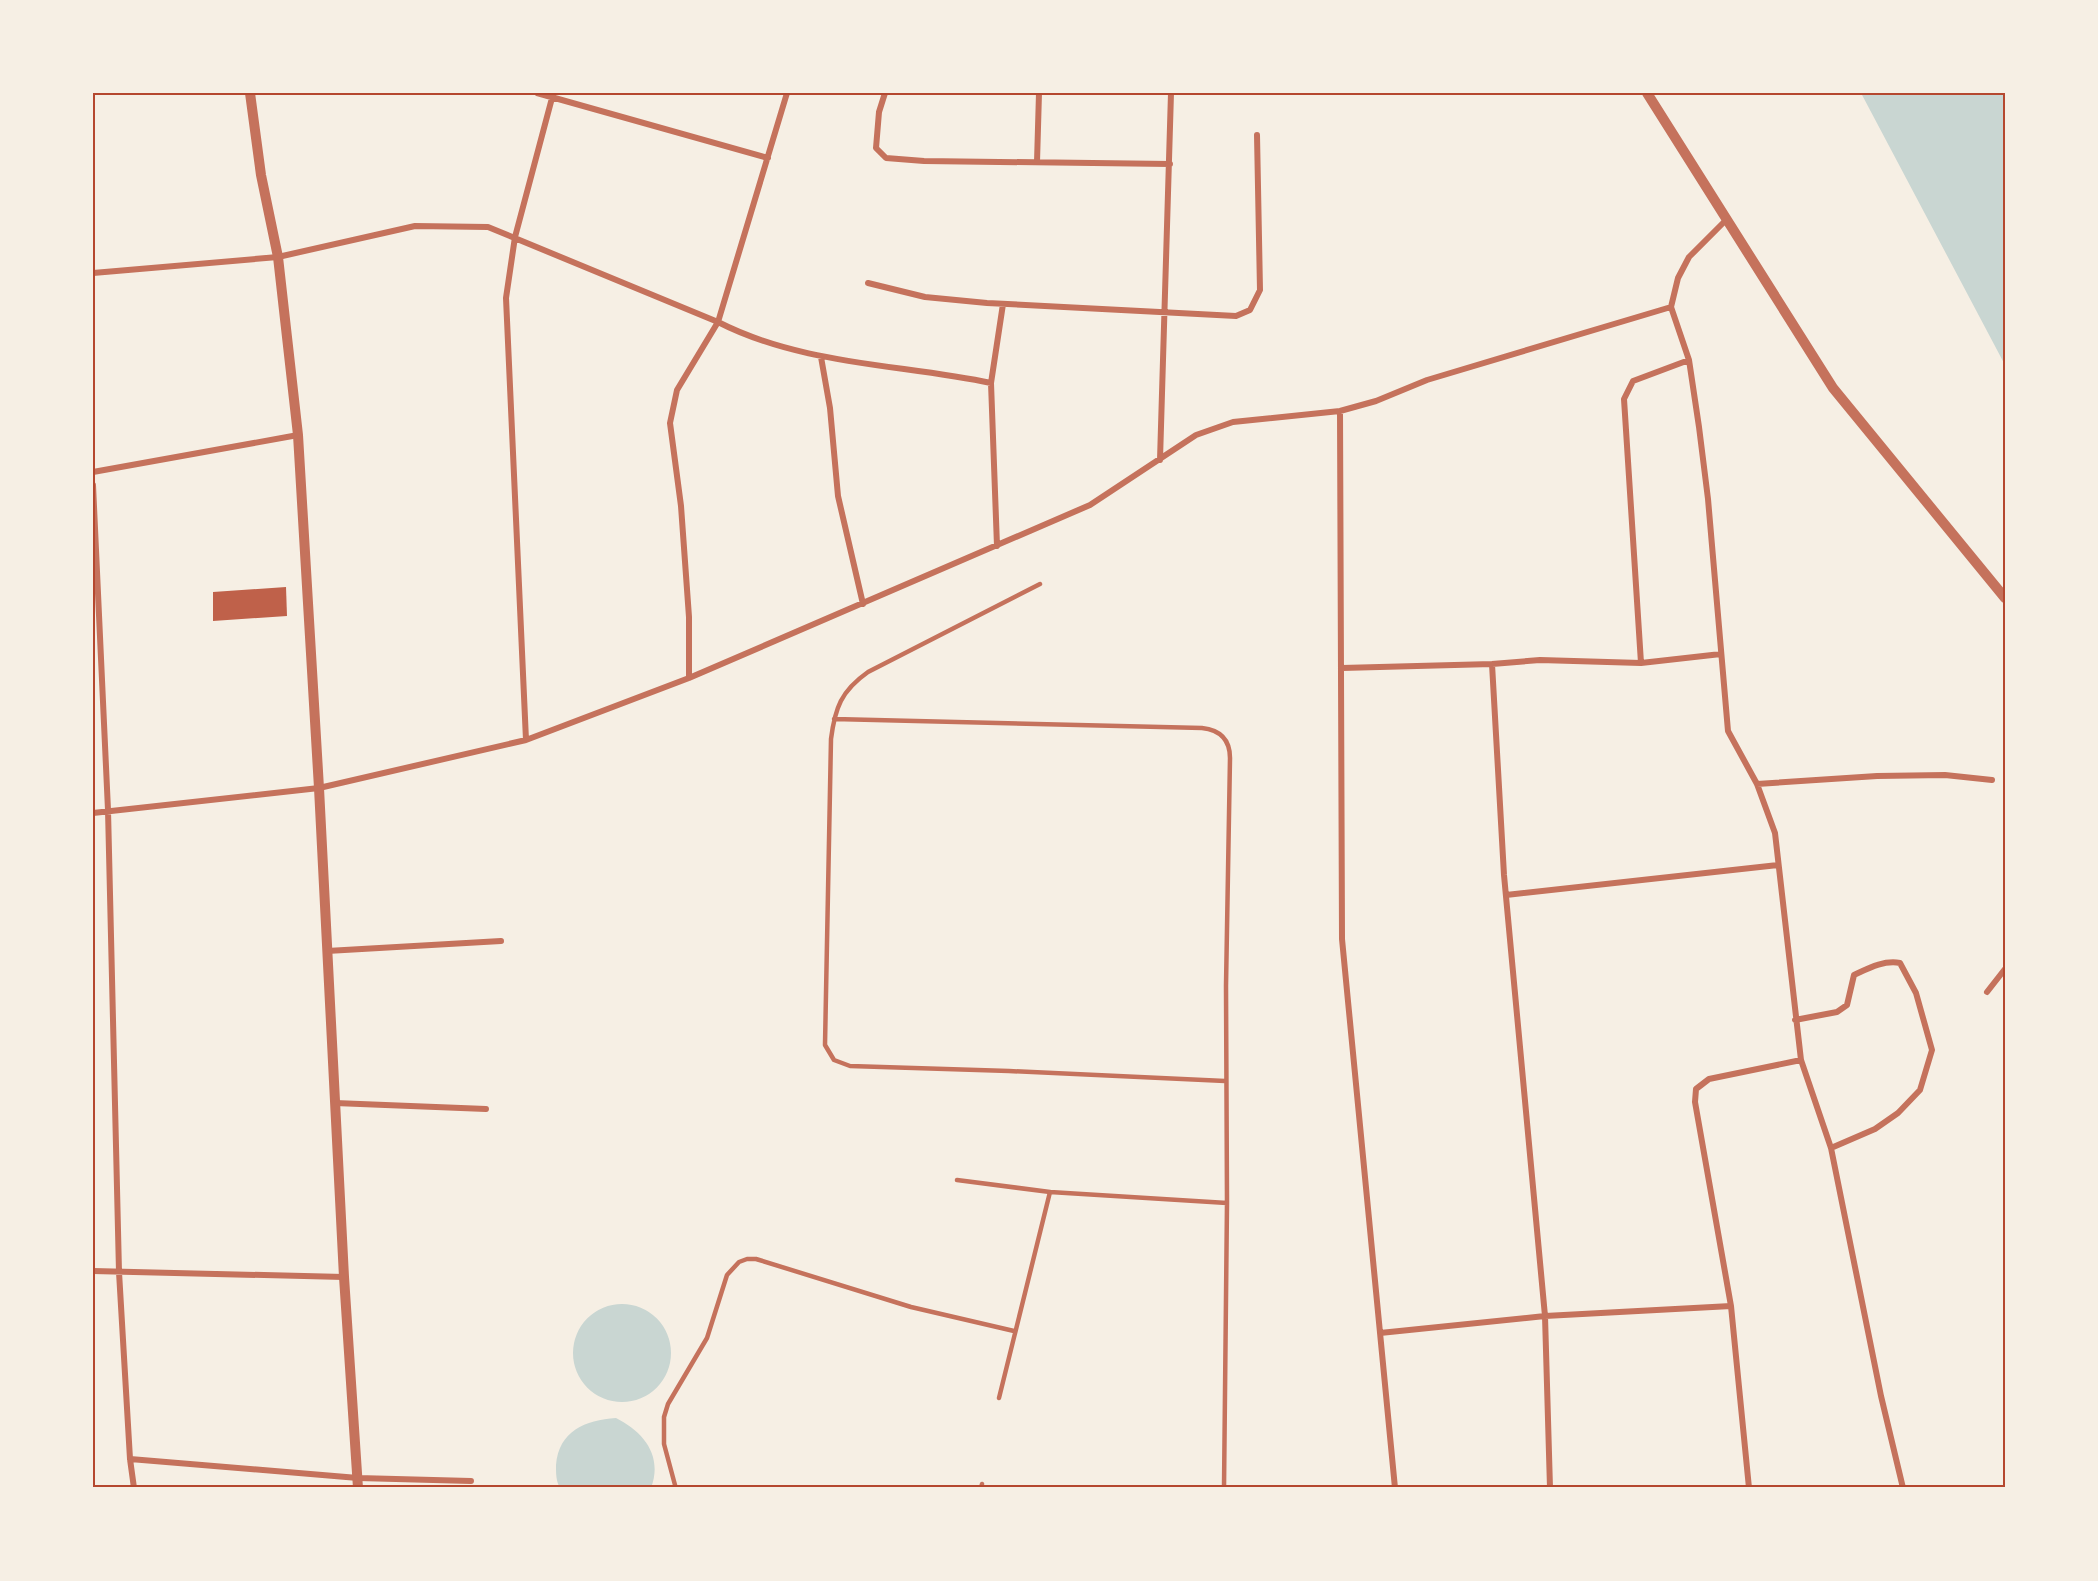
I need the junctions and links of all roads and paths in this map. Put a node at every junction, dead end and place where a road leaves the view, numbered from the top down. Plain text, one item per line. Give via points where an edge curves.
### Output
1 (250, 93) edge
2 (537, 93) edge
3 (787, 93) edge
4 (885, 93) edge
5 (1039, 93) edge
6 (1172, 93) edge
7 (1647, 93) edge
8 (552, 99) junction
9 (1257, 135) dead end
10 (768, 158) junction
11 (1038, 162) junction
12 (1170, 164) junction
13 (1726, 220) junction
14 (515, 237) junction
15 (278, 256) junction
16 (93, 273) edge
17 (868, 283) dead end
18 (1003, 304) junction
19 (1671, 307) junction
20 (1164, 313) junction
21 (718, 322) junction
22 (821, 357) junction
23 (1689, 360) junction
24 (991, 383) junction
25 (1340, 411) junction
26 (297, 435) junction
27 (1160, 460) junction
28 (93, 472) edge
29 (93, 485) edge
30 (997, 546) junction
31 (1040, 584) dead end
32 (2005, 598) edge
33 (863, 604) junction
34 (96, 639) edge
35 (1721, 654) junction
36 (1641, 663) junction
37 (1492, 664) junction
38 (1342, 668) junction
39 (689, 678) junction
40 (834, 718) junction
41 (526, 740) junction
42 (1992, 780) dead end
43 (1757, 784) junction
44 (319, 788) junction
45 (108, 810) junction
46 (93, 813) edge
47 (1778, 865) junction
48 (1506, 896) junction
49 (501, 941) dead end
50 (327, 951) junction
51 (2005, 969) edge
52 (1987, 992) dead end
53 (1795, 1020) junction
54 (1801, 1060) junction
55 (1225, 1082) junction
56 (335, 1103) junction
57 (486, 1109) dead end
58 (1831, 1148) junction
59 (957, 1180) dead end
60 (1050, 1192) junction
61 (1227, 1203) junction
62 (93, 1271) edge
63 (119, 1272) junction
64 (344, 1277) junction
65 (1731, 1306) junction
66 (1545, 1316) junction
67 (1014, 1331) junction
68 (1380, 1333) junction
69 (999, 1398) dead end
70 (129, 1459) junction
71 (471, 1481) dead end
72 (358, 1483) edge
73 (675, 1485) dead end
74 (134, 1488) edge
75 (1224, 1488) edge
76 (1395, 1488) edge
77 (1550, 1488) edge
78 (1749, 1488) edge
79 (1903, 1488) edge

1 - 15 street via 261,175
2 - 8 street
3 - 10 street
4 - 11 street via 876,148 886,158
5 - 11 street
6 - 12 street
7 - 13 street
8 - 10 street
8 - 14 street
9 - 20 street via 1260,290 1250,310 1236,316
10 - 21 street
11 - 12 street
12 - 20 street
13 - 19 street via 1689,257 1678,278
13 - 32 street via 1833,388
14 - 15 street via 488,227 415,226
14 - 21 street
14 - 41 street via 506,298
15 - 16 street
15 - 26 street
17 - 18 street via 925,297
18 - 20 street
18 - 24 street
19 - 23 street
19 - 25 street via 1427,380
20 - 27 street
21 - 22 street via 735,331
21 - 39 street via 677,390 670,423 681,507
22 - 24 street
22 - 33 street via 838,496
23 - 35 street via 1708,498
23 - 36 street via 1633,381 1624,399
24 - 30 street
25 - 27 street via 1233,422 1196,435
25 - 38 street
26 - 28 street
26 - 44 street
27 - 30 street via 1090,506
29 - 34 street
30 - 33 street
31 - 40 lane via 868,672 844,694
33 - 39 street
34 - 45 street
35 - 36 street
35 - 43 street via 1728,731
36 - 37 street via 1540,660
37 - 38 street
37 - 48 street
38 - 68 street via 1342,939
39 - 41 street
40 - 55 lane via 825,1037 828,1053 834,1060 850,1066
40 - 55 lane via 1202,728 1220,733 1230,749
41 - 44 street
42 - 43 street via 1945,775 1877,776
43 - 47 street via 1774,832
44 - 45 street
44 - 50 street
45 - 46 street
45 - 63 street
47 - 48 street
47 - 53 street
48 - 66 street
49 - 50 street
50 - 56 street
51 - 52 street
53 - 54 street
53 - 58 street via 1837,1012 1847,1005 1854,975 1891,961 1900,963 1916,993 1929,1039 1932,1050 1920,1090 1875,1129
54 - 58 street
54 - 65 street via 1709,1079 1696,1089 1695,1102
55 - 61 lane
56 - 57 street
56 - 64 street
58 - 79 street
59 - 60 lane
60 - 61 lane
60 - 67 lane
61 - 75 lane
62 - 63 street
63 - 64 street
63 - 70 street
64 - 72 street
65 - 66 street
65 - 78 street
66 - 68 street
66 - 77 street
67 - 69 lane
67 - 73 lane via 911,1307 756,1259 739,1262 728,1275 708,1338 666,1410 664,1444
68 - 76 street
70 - 72 street
70 - 74 street
71 - 72 street

